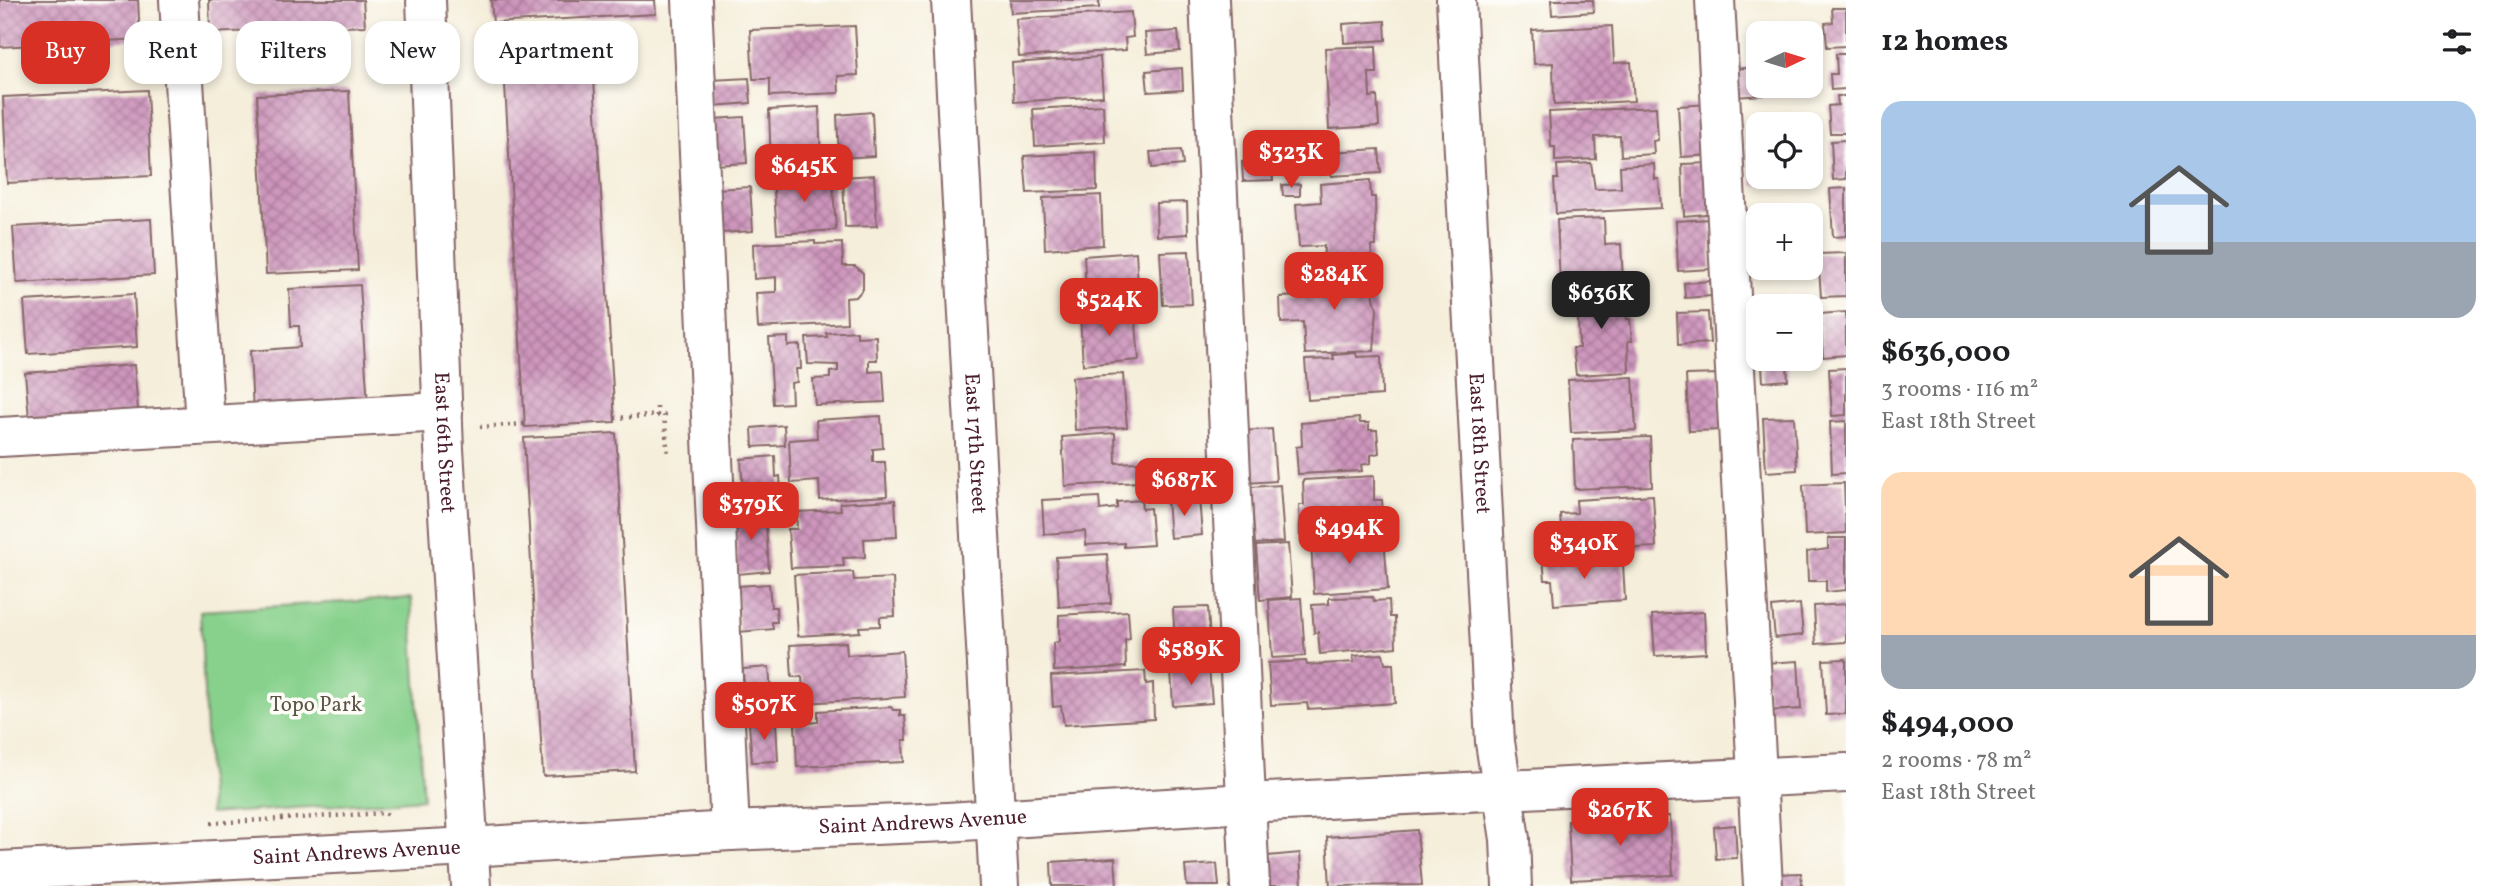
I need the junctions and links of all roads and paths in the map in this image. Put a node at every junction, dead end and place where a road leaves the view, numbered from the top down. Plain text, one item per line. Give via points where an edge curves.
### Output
1 (179, 0) edge
2 (426, 0) edge
3 (692, 0) edge
4 (951, 0) edge
5 (1209, 0) edge
6 (1456, 0) edge
7 (1715, 0) edge
8 (657, 407) dead end
9 (443, 412) junction
10 (657, 416) junction
11 (615, 418) dead end
12 (525, 424) dead end
13 (205, 425) junction
14 (480, 427) dead end
15 (0, 437) edge
16 (668, 455) dead end
17 (1846, 773) edge
18 (1756, 778) junction
19 (1502, 790) junction
20 (1246, 803) junction
21 (995, 818) junction
22 (730, 831) junction
23 (469, 847) junction
24 (0, 871) edge
25 (471, 886) edge
26 (999, 886) edge
27 (1250, 886) edge
28 (1512, 886) edge
29 (1763, 886) edge

1 - 13 street
2 - 9 street, East 16th Street
3 - 22 street
4 - 21 street, East 17th Street
5 - 20 street
6 - 19 street, East 18th Street via 1495,742
7 - 18 street
8 - 10 path
9 - 13 street
9 - 23 street, East 16th Street
10 - 11 path
10 - 16 path via 664,415
12 - 14 path
13 - 15 street
17 - 18 street, Saint Andrews Avenue
18 - 19 street, Saint Andrews Avenue
18 - 29 street
19 - 20 street, Saint Andrews Avenue
19 - 28 street, East 18th Street
20 - 21 street, Saint Andrews Avenue
20 - 27 street
21 - 22 street, Saint Andrews Avenue
21 - 26 street, East 17th Street
22 - 23 street, Saint Andrews Avenue
23 - 24 street, Saint Andrews Avenue
23 - 25 street, East 16th Street

